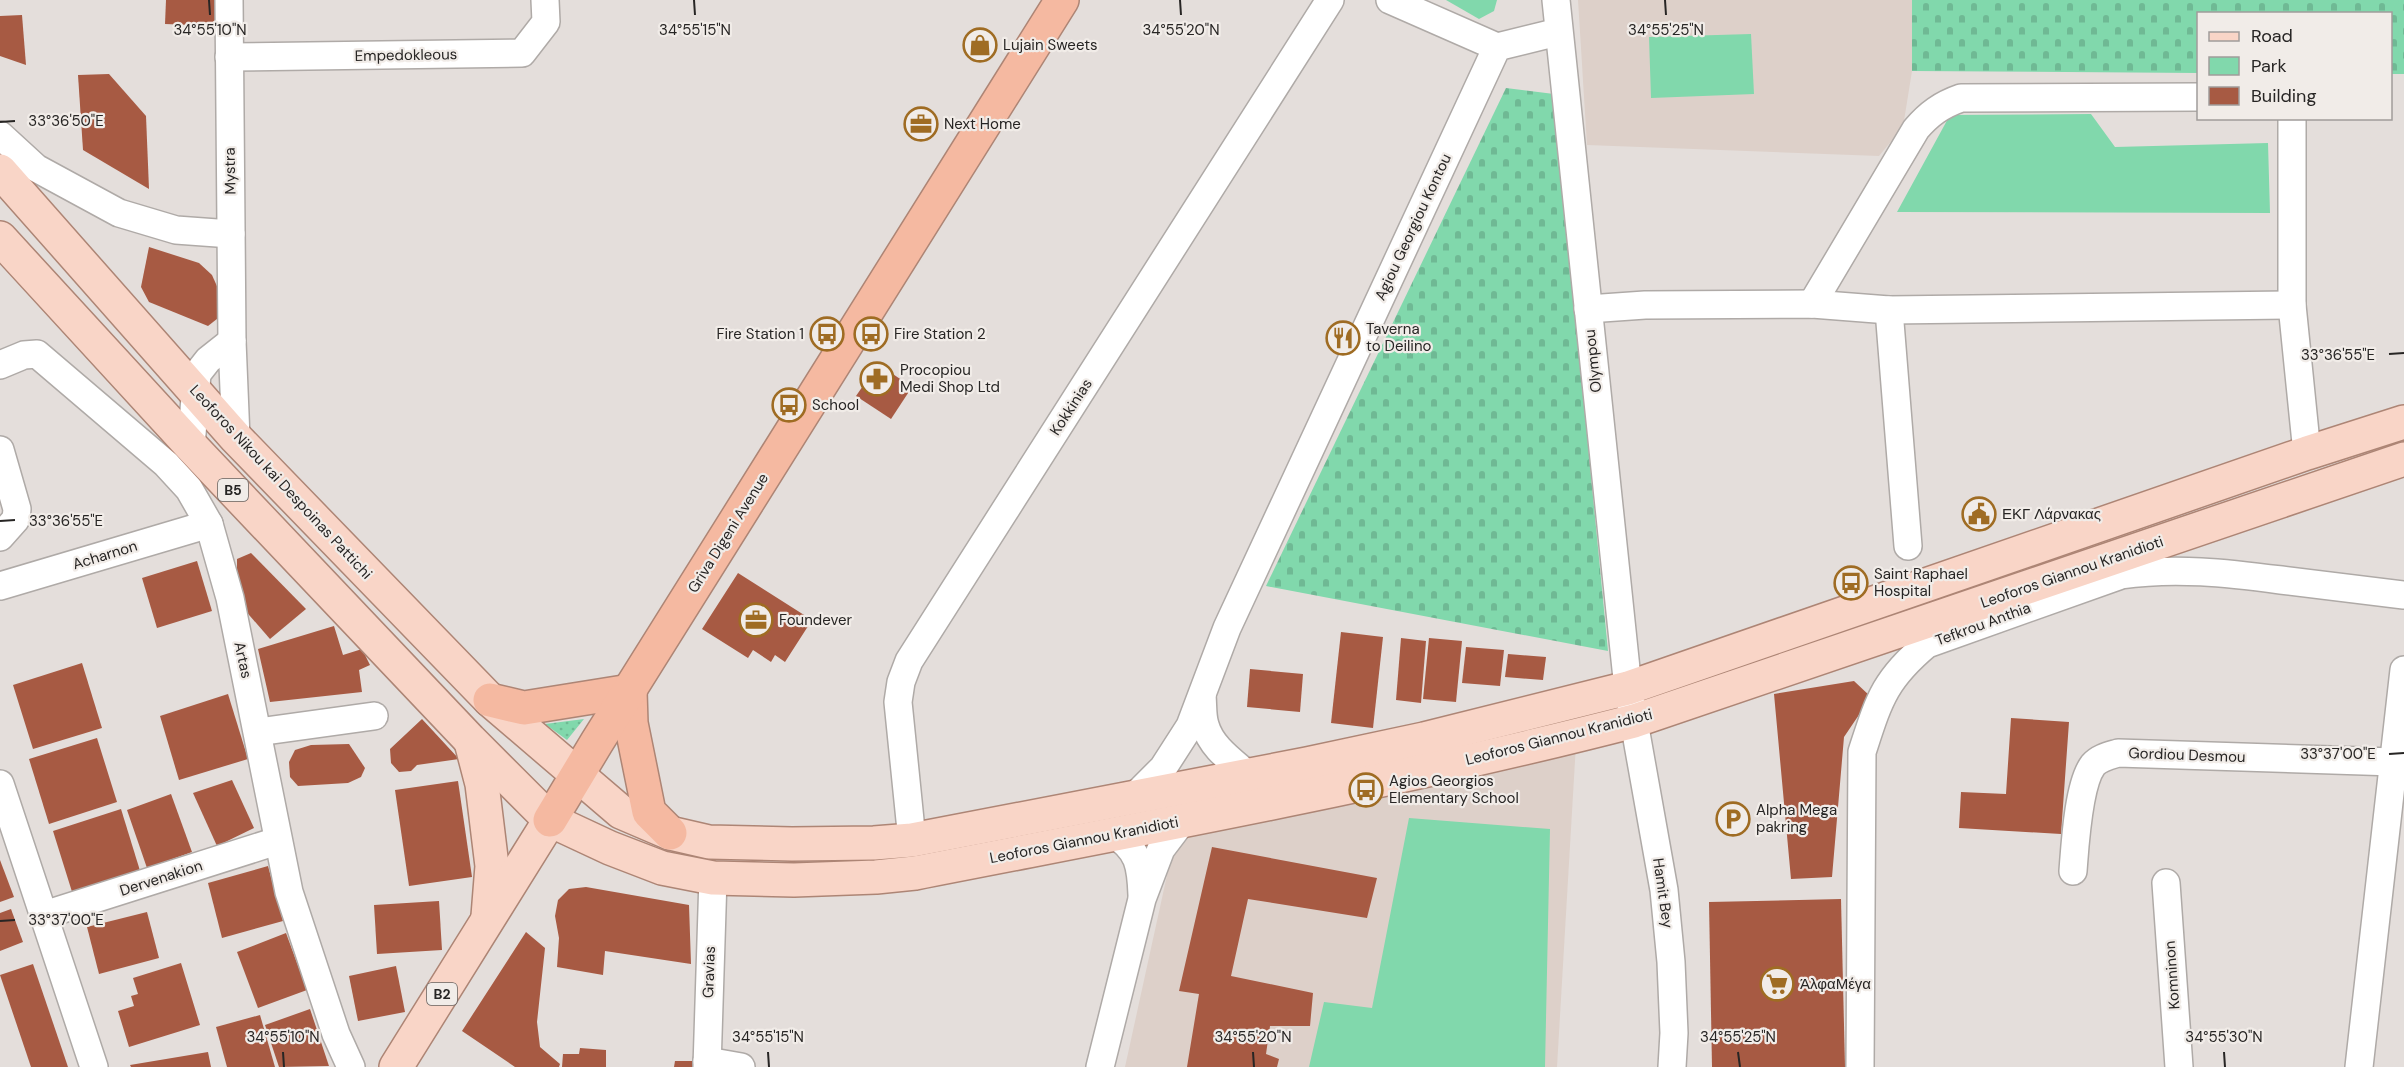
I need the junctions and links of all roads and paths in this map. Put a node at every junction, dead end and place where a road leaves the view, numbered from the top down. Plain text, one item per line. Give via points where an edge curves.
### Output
1 (229, 0) edge
2 (545, 0) edge
3 (1062, 0) edge
4 (1330, 0) edge
5 (1390, 0) edge
6 (1556, 0) edge
7 (1558, 32) junction
8 (1497, 47) junction
9 (229, 57) junction
10 (2197, 97) edge
11 (2292, 120) edge
12 (0, 135) edge
13 (0, 171) edge
14 (231, 234) junction
15 (0, 238) edge
16 (1812, 304) junction
17 (2292, 305) junction
18 (1588, 309) junction
19 (1890, 310) junction
20 (232, 341) junction
21 (0, 365) edge
22 (194, 390) junction
23 (2404, 422) edge
24 (236, 438) junction
25 (191, 446) junction
26 (0, 450) edge
27 (2307, 453) junction
28 (2404, 459) edge
29 (209, 524) junction
30 (0, 537) edge
31 (1908, 546) dead end
32 (0, 586) edge
33 (2404, 595) edge
34 (2404, 670) edge
35 (1628, 688) junction
36 (630, 691) junction
37 (1202, 695) junction
38 (490, 700) junction
39 (374, 716) dead end
40 (1634, 721) junction
41 (258, 732) junction
42 (470, 740) junction
43 (2394, 762) junction
44 (1248, 775) junction
45 (578, 777) junction
46 (0, 784) edge
47 (1135, 796) junction
48 (550, 820) junction
49 (1184, 820) junction
50 (670, 833) junction
51 (1113, 834) junction
52 (912, 840) junction
53 (277, 841) junction
54 (2073, 871) dead end
55 (713, 878) junction
56 (2166, 883) dead end
57 (1142, 899) junction
58 (44, 915) junction
59 (488, 922) junction
60 (707, 1064) edge
61 (94, 1067) edge
62 (351, 1067) edge
63 (396, 1067) edge
64 (741, 1067) edge
65 (1100, 1067) edge
66 (1672, 1067) edge
67 (1860, 1067) edge
68 (2179, 1067) edge
69 (2359, 1067) edge

1 - 9 street, Mystra
2 - 9 street, Empedokleous via 546,22 522,53
3 - 36 highway, Griva Digeni Avenue / B2
4 - 52 street, Kokkinias via 909,661 898,702
5 - 8 street
6 - 7 street, Olympou
7 - 8 street
7 - 18 street, Olympou
8 - 37 street, Agiou Georgiou Kontou via 1227,628
9 - 14 street, Mystra
10 - 16 street via 1961,98 1944,104 1916,129
11 - 17 street
12 - 14 street via 36,168 119,213 176,230
13 - 22 main road, Leoforos Nikou kai Despoinas Pattichi / B5
14 - 20 street, Mystra
15 - 25 main road, B5
16 - 18 street
16 - 19 street
17 - 19 street
17 - 27 street
18 - 35 street, Olympou
19 - 31 street
20 - 22 street via 201,368
20 - 24 street, Mystra
21 - 29 street, Artas via 38,354 166,464 189,489
22 - 24 main road, Leoforos Nikou kai Despoinas Pattichi / B5
22 - 25 street
23 - 27 main road, Leoforos Giannou Kranidioti
24 - 38 main road, Leoforos Nikou kai Despoinas Pattichi / B5
25 - 42 main road, B5
26 - 30 street via 17,509 16,519
27 - 35 main road, Leoforos Giannou Kranidioti
28 - 40 main road, Leoforos Giannou Kranidioti
29 - 32 street, Acharnon
29 - 41 street, Artas via 230,597
33 - 67 street, Tefkrou Anthia via 2184,569 2153,570 2121,575 1927,644 1907,661 1888,682 1862,752
34 - 43 street
35 - 40 street, Olympou
35 - 44 main road, Leoforos Giannou Kranidioti via 1424,739
36 - 38 highway via 524,708
36 - 45 highway, Griva Digeni Avenue / B2
36 - 50 highway via 631,723 650,812
37 - 44 street, Agiou Georgiou Kontou via 1204,725 1211,740
37 - 47 street, Agiou Georgiou Kontou via 1177,747 1163,768
38 - 45 main road, Leoforos Nikou kai Despoinas Pattichi / B5
39 - 41 street
40 - 49 main road, Leoforos Giannou Kranidioti via 1432,769
40 - 66 street, Hamit Bey via 1664,890 1671,962
41 - 53 street, Artas
42 - 48 main road, B5
42 - 59 main road via 482,784 492,866
43 - 54 street, Gordiou Desmou via 2118,753 2103,757 2085,778
43 - 69 street
44 - 47 main road, Leoforos Giannou Kranidioti
45 - 48 highway, Griva Digeni Avenue / B2
45 - 50 main road, Leoforos Giannou Kranidioti via 621,812
46 - 58 street
47 - 52 main road, Leoforos Giannou Kranidioti
48 - 55 main road, Leoforos Giannou Kranidioti via 662,868
48 - 59 main road, Griva Digeni Avenue / B2
49 - 51 main road, Leoforos Giannou Kranidioti
49 - 57 street via 1161,849
50 - 52 main road, Leoforos Giannou Kranidioti via 710,842
51 - 55 main road, Leoforos Giannou Kranidioti via 876,878
51 - 57 street via 1127,843 1138,863
53 - 58 street, Dervenakion
53 - 62 street, Artas via 289,892 336,1034
55 - 60 street, Gravias
56 - 68 street, Komninon
57 - 65 street
58 - 61 street
59 - 63 main road, Griva Digeni Avenue / B2
60 - 64 street

